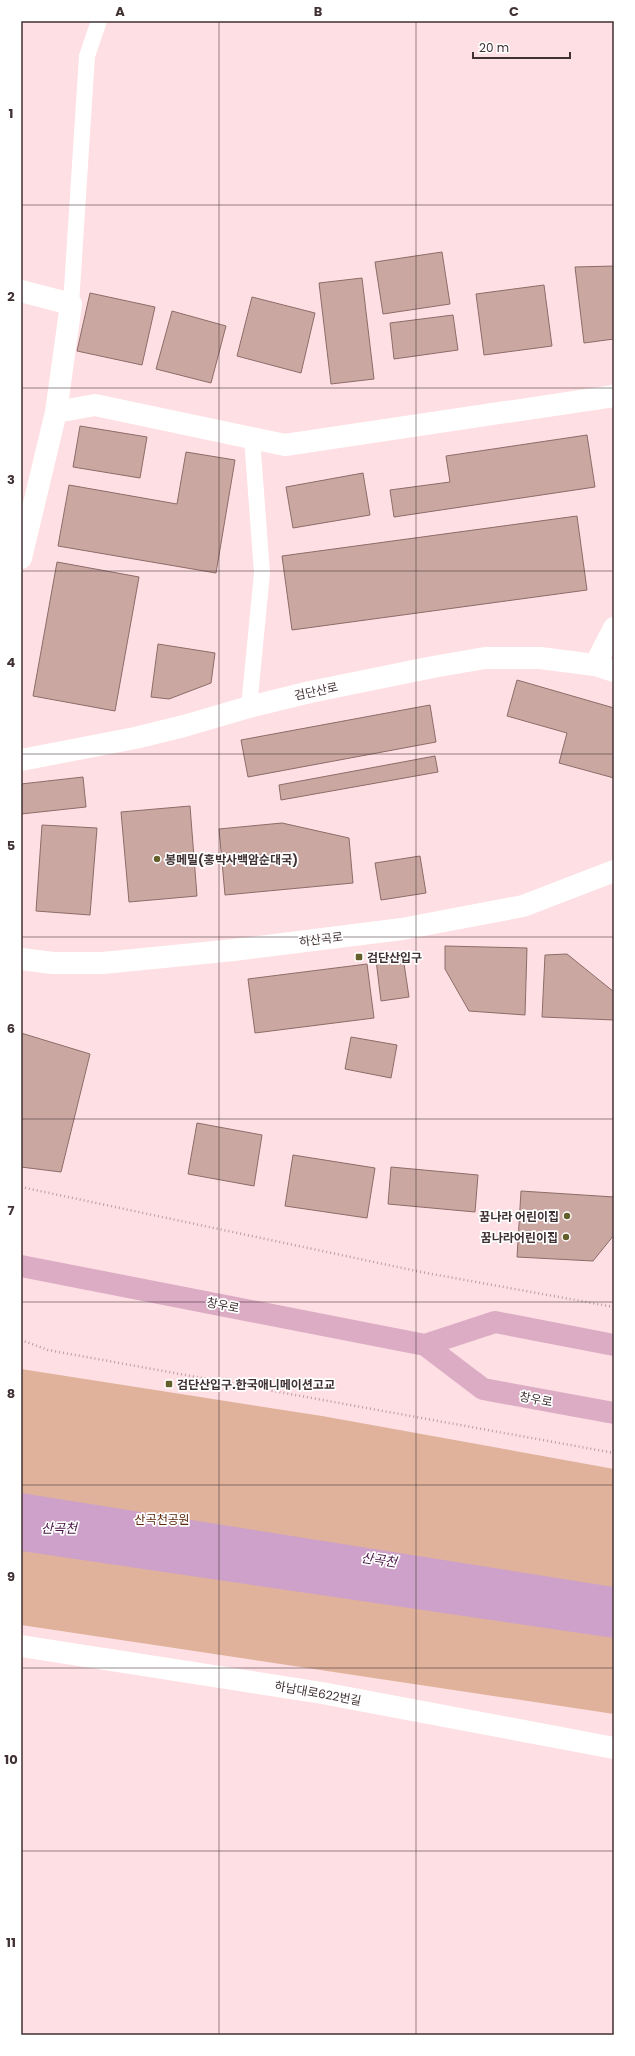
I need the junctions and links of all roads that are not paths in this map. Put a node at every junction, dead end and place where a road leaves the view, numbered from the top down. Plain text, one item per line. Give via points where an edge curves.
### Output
1 (99, 21) edge
2 (21, 291) edge
3 (71, 304) junction
4 (614, 396) edge
5 (56, 412) junction
6 (252, 438) junction
7 (21, 558) edge
8 (614, 628) edge
9 (605, 668) edge
10 (249, 707) junction
11 (21, 760) edge
12 (614, 871) edge
13 (21, 960) edge
14 (21, 1266) edge
15 (425, 1344) junction
16 (614, 1345) edge
17 (614, 1413) edge
18 (21, 1646) edge
19 (614, 1748) edge

1 - 3 lane via 87,56
2 - 3 street
3 - 5 street
4 - 6 street via 285,445
5 - 6 street via 95,405
5 - 7 street
6 - 10 lane via 262,573
8 - 9 street
9 - 10 street, 검단산로 via 540,658 485,658
10 - 11 street, 검단산로 via 135,738
12 - 13 street, 하산곡로 via 523,906 402,929 103,963
14 - 15 main road, 창우로
15 - 16 main road, 창우로 via 495,1322
15 - 17 main road, 창우로 via 483,1389
18 - 19 street, 하남대로622번길 via 322,1693

